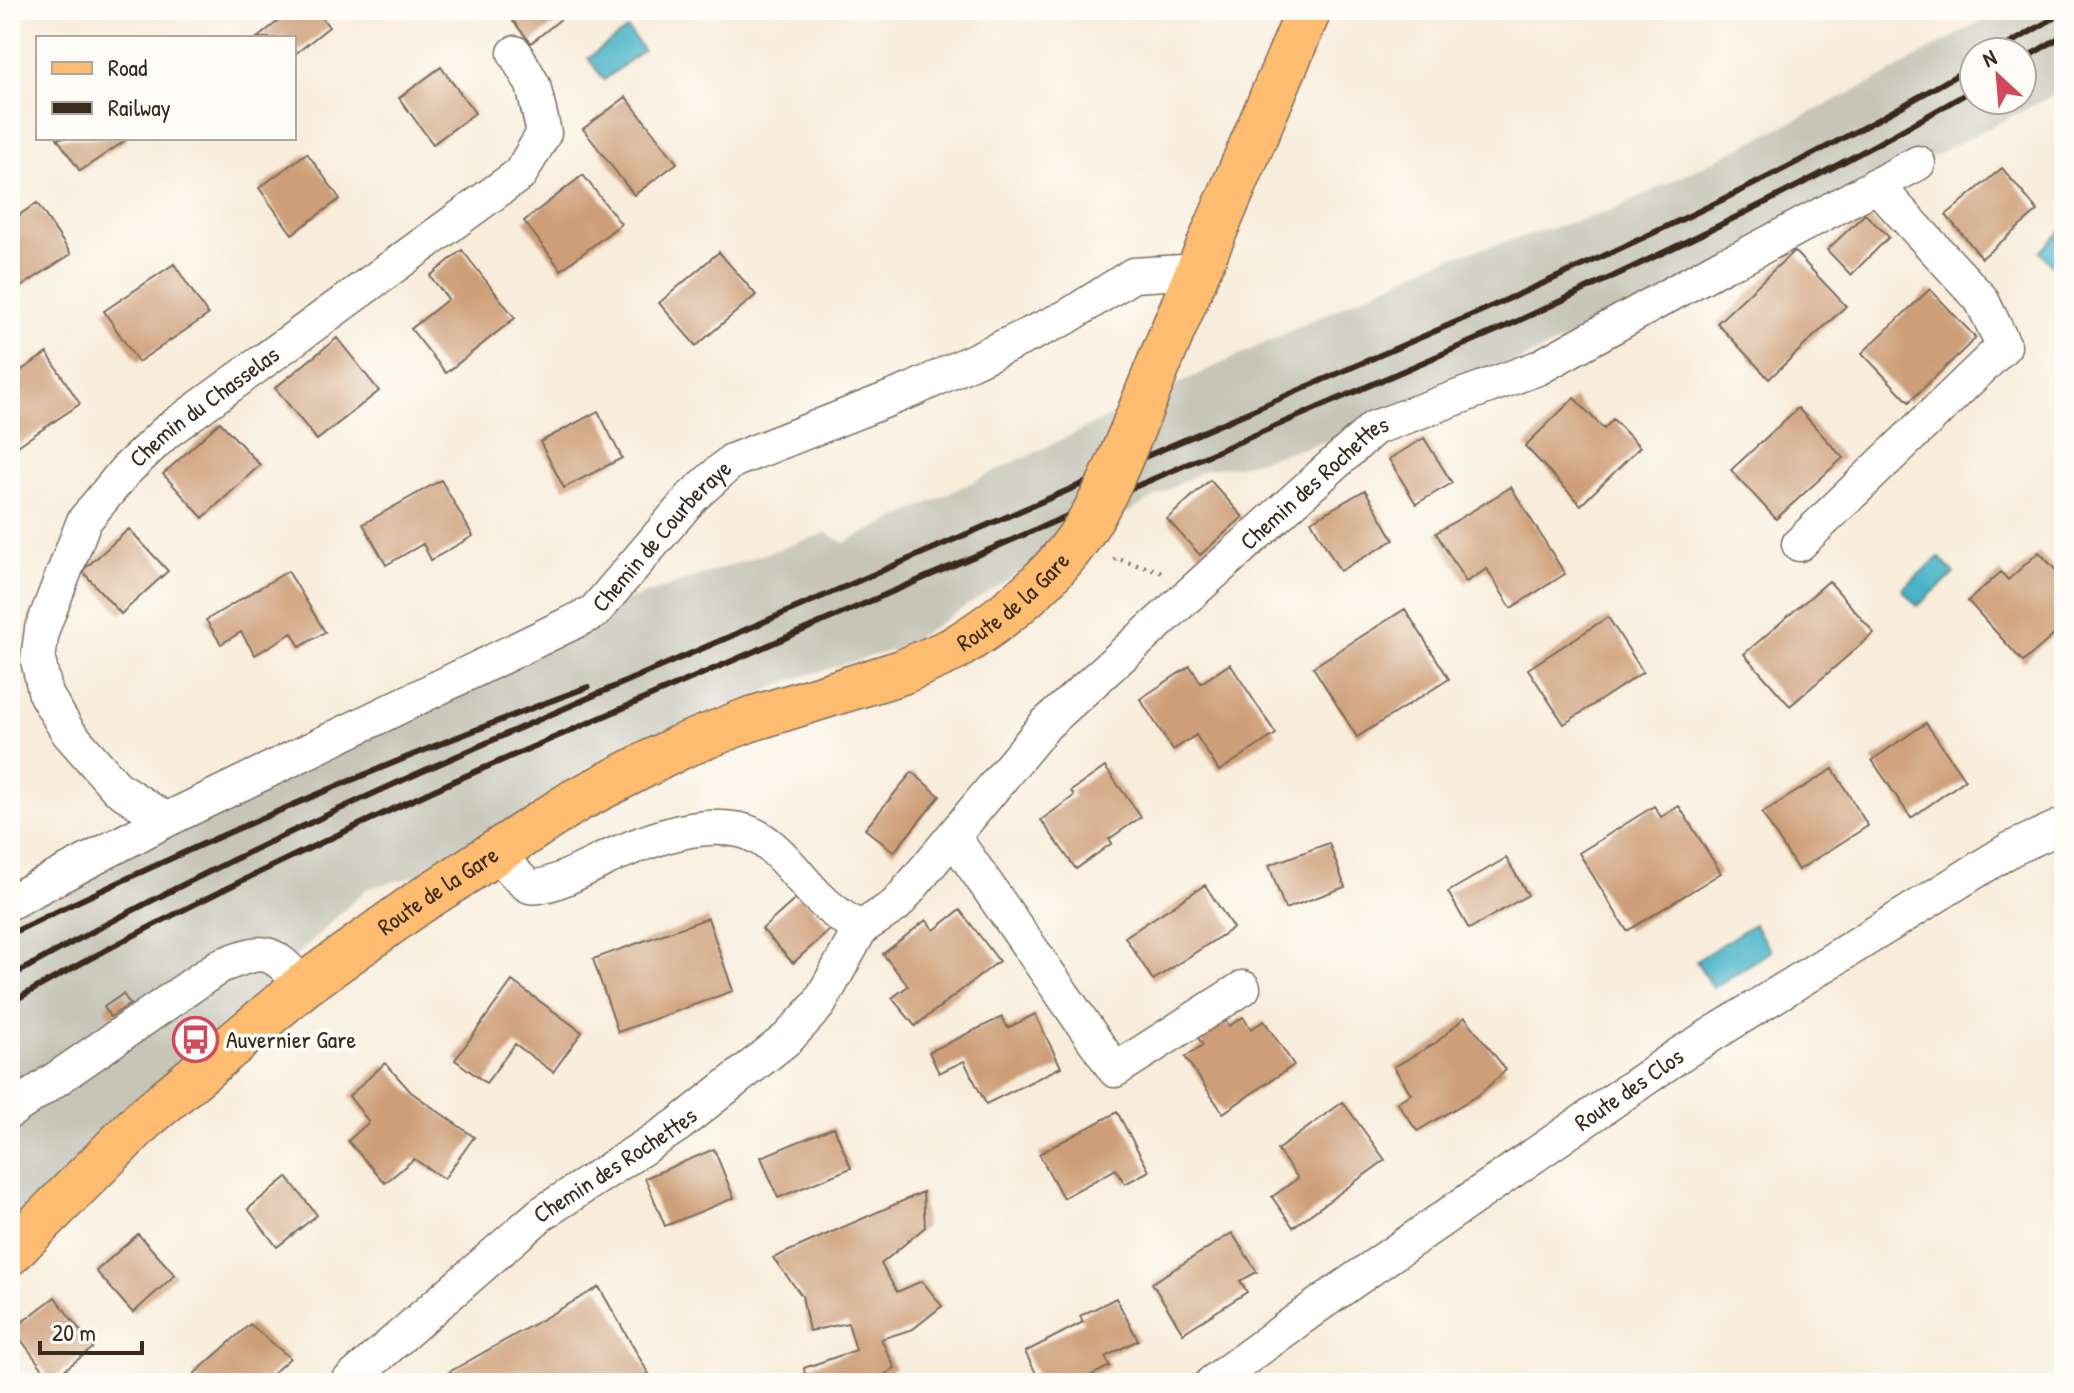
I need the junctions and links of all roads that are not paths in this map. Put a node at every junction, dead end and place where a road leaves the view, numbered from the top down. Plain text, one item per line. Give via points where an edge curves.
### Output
1 (1309, 10) edge
2 (515, 53) dead end
3 (1918, 163) dead end
4 (1876, 185) junction
5 (1191, 289) junction
6 (1799, 544) dead end
7 (166, 820) junction
8 (2064, 825) edge
9 (954, 838) junction
10 (495, 853) junction
11 (10, 902) edge
12 (861, 928) junction
13 (304, 985) junction
14 (1243, 988) dead end
15 (10, 1111) edge
16 (10, 1253) edge
17 (347, 1383) edge
18 (1212, 1383) edge

1 - 5 main road, Route de la Gare
2 - 7 street, Chemin du Chasselas via 533,85 544,133 520,174 166,432 84,521 42,629 38,660 46,695 68,732 117,788
3 - 4 street, Chemin des Rochettes
4 - 6 street via 1981,299 2004,346
4 - 9 street, Chemin des Rochettes via 1538,368 1374,428 1046,724
5 - 7 street, Chemin de Courberaye via 1133,275 1067,317 914,389 732,461 692,497 594,612
5 - 10 main road, Route de la Gare, bridge via 1094,515 1042,582 992,626 902,672 680,747 575,801
7 - 11 street, Chemin de Courberaye
8 - 18 street, Route des Clos via 2011,849 1679,1055
9 - 12 street, Chemin des Rochettes via 896,905
9 - 14 street via 1115,1070
10 - 12 street via 535,887 657,839 713,828 738,830 772,847 819,898
10 - 13 main road, Route de la Gare
12 - 17 street, Chemin des Rochettes via 819,1004 788,1038 678,1125 541,1214
13 - 15 street via 279,960 263,953 220,966
13 - 16 main road, Route de la Gare via 144,1119

